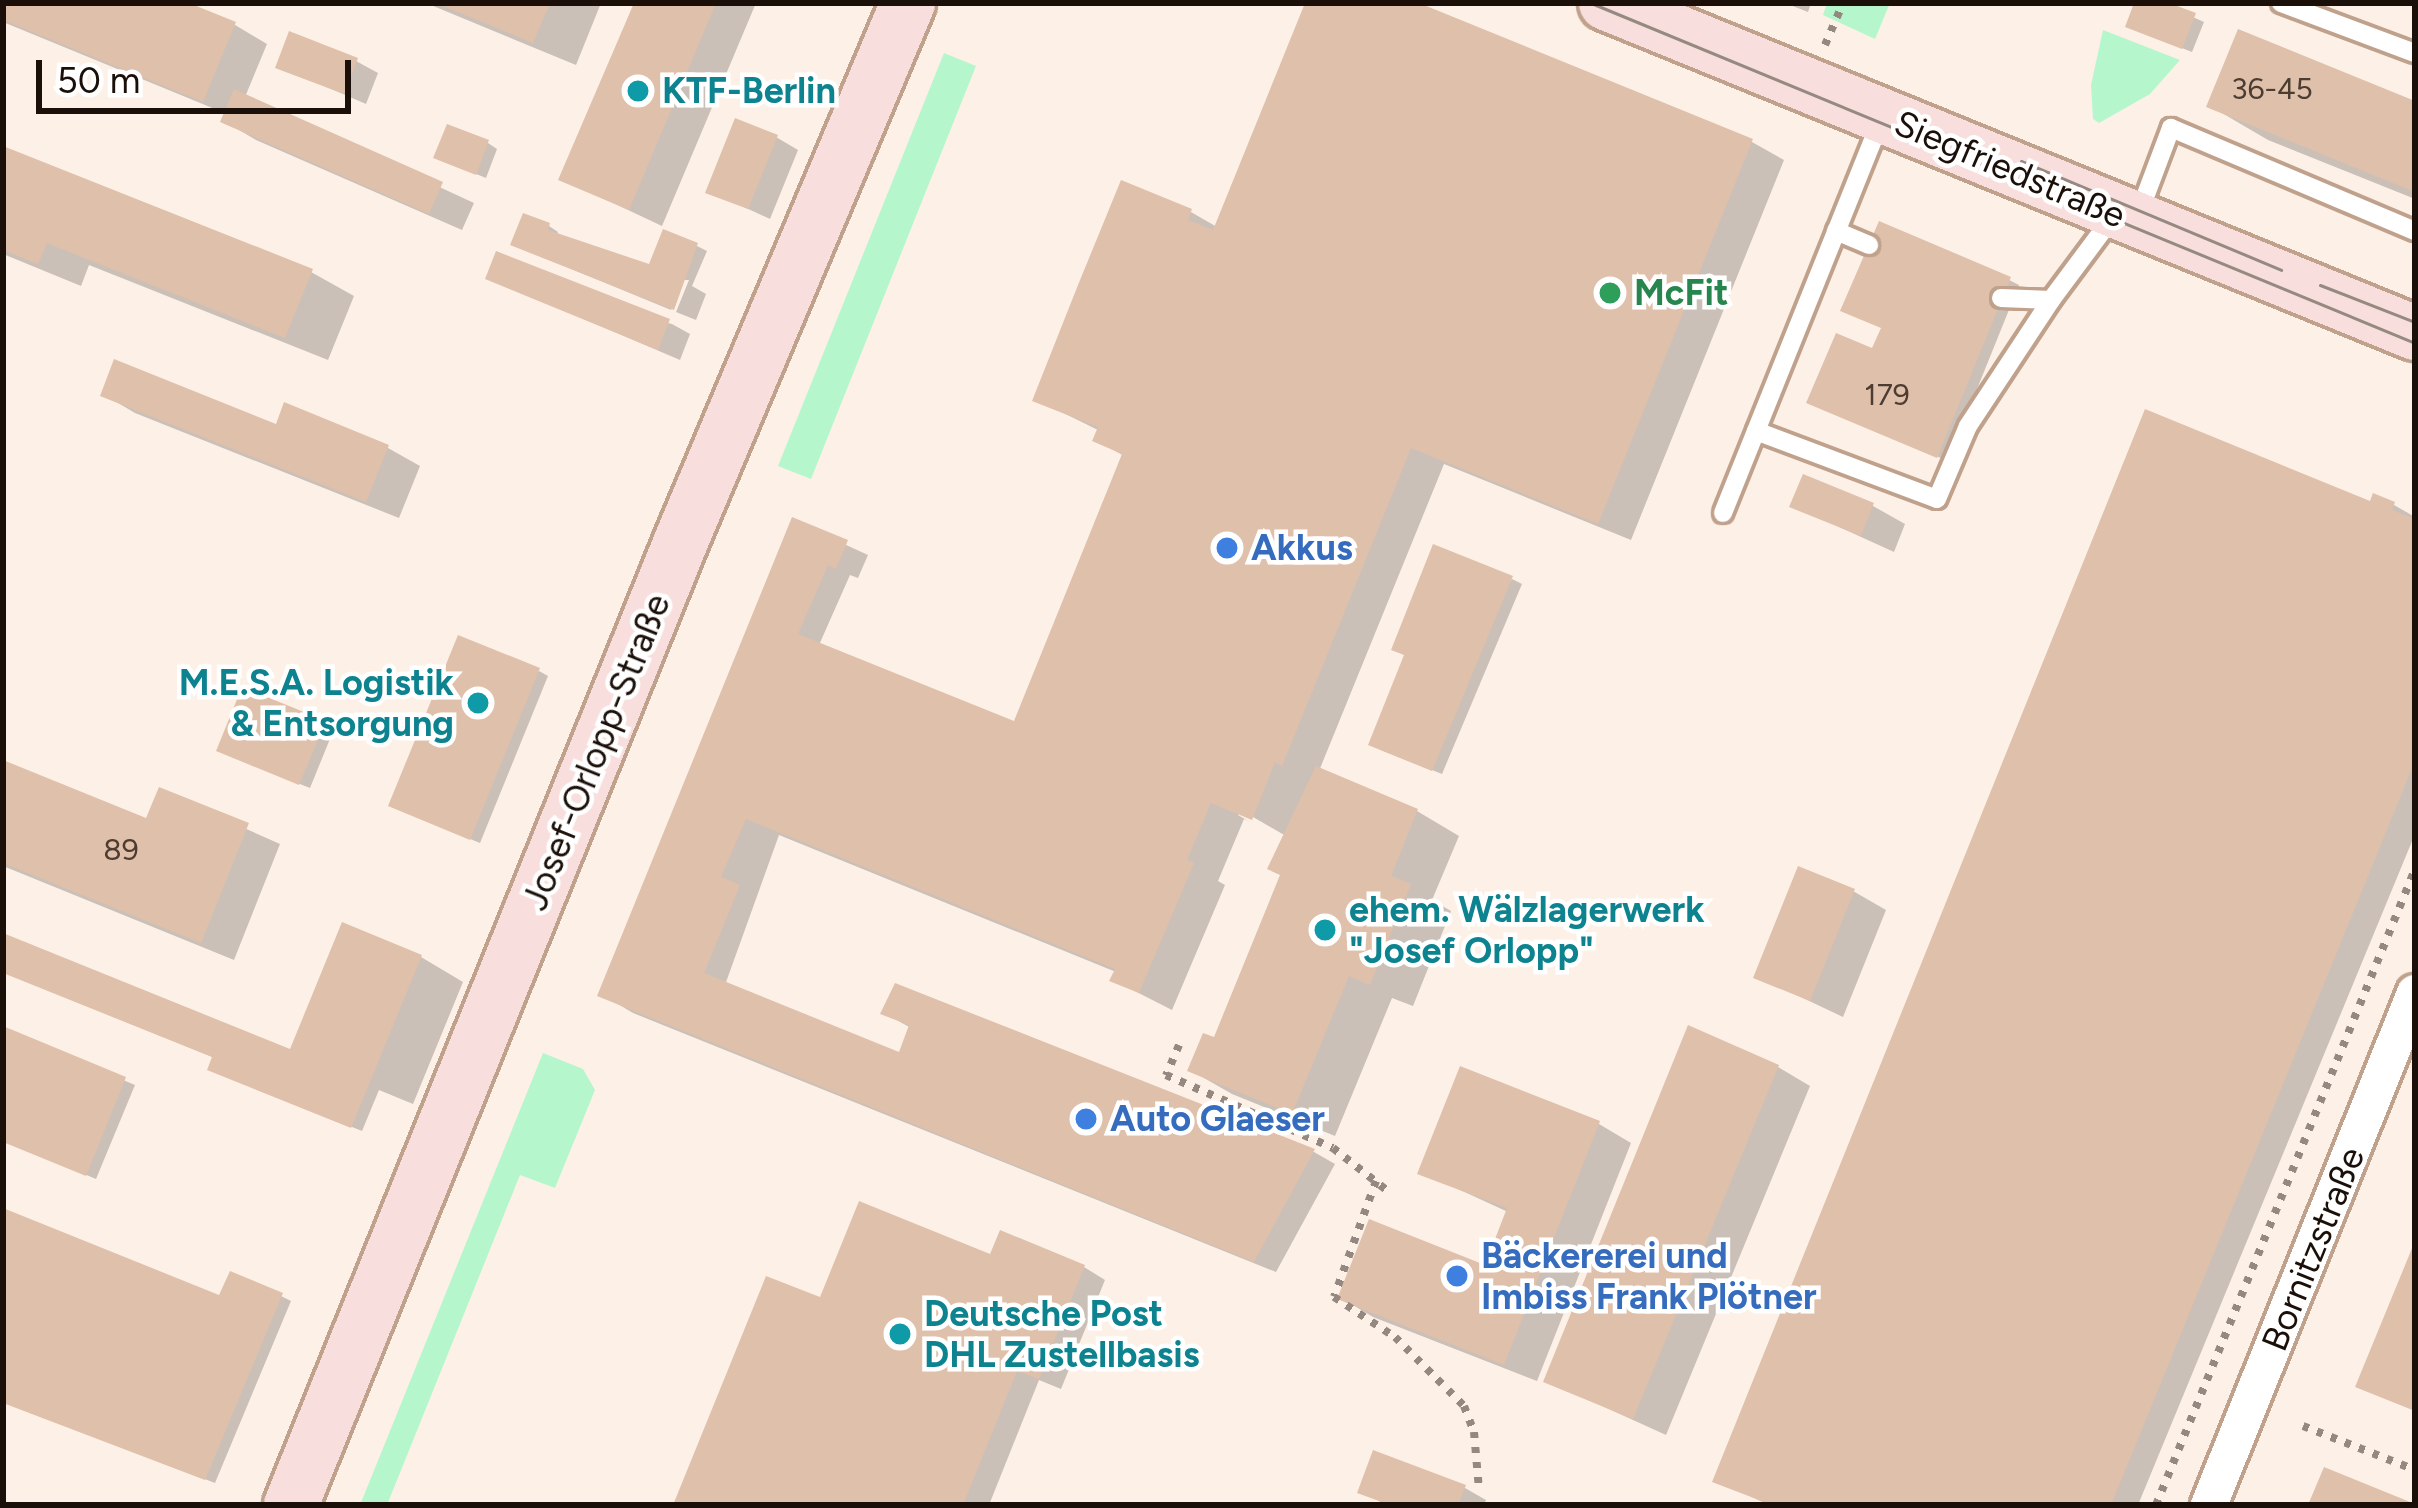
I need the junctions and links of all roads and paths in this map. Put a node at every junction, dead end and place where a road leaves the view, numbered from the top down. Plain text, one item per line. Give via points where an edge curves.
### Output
1 (908, 3) edge
2 (1606, 3) edge
3 (2281, 3) edge
4 (2415, 53) edge
5 (1882, 115) junction
6 (2126, 218) junction
7 (1835, 231) junction
8 (2415, 231) edge
9 (1868, 245) dead end
10 (2001, 298) dead end
11 (2051, 300) junction
12 (2415, 333) edge
13 (1756, 430) junction
14 (1723, 513) dead end
15 (2415, 869) edge
16 (2415, 993) edge
17 (1179, 1045) dead end
18 (1376, 1181) junction
19 (1389, 1192) dead end
20 (2303, 1426) dead end
21 (2415, 1470) edge
22 (1479, 1489) dead end
23 (291, 1505) edge
24 (2156, 1505) edge
25 (2209, 1505) edge

1 - 23 street, Josef-Orlopp-Straße
2 - 5 street, Siegfriedstraße
3 - 4 lane
5 - 6 street, Siegfriedstraße
5 - 7 lane
6 - 8 lane via 2171,128
6 - 11 lane
6 - 12 street, Siegfriedstraße
7 - 9 lane
7 - 13 lane
10 - 11 lane
11 - 13 lane via 1968,426 1936,499
13 - 14 lane
15 - 24 path
16 - 25 street, Bornitzstraße
17 - 18 path via 1166,1076 1333,1148
18 - 19 path
18 - 22 path via 1334,1297 1395,1336 1464,1406
20 - 21 path

